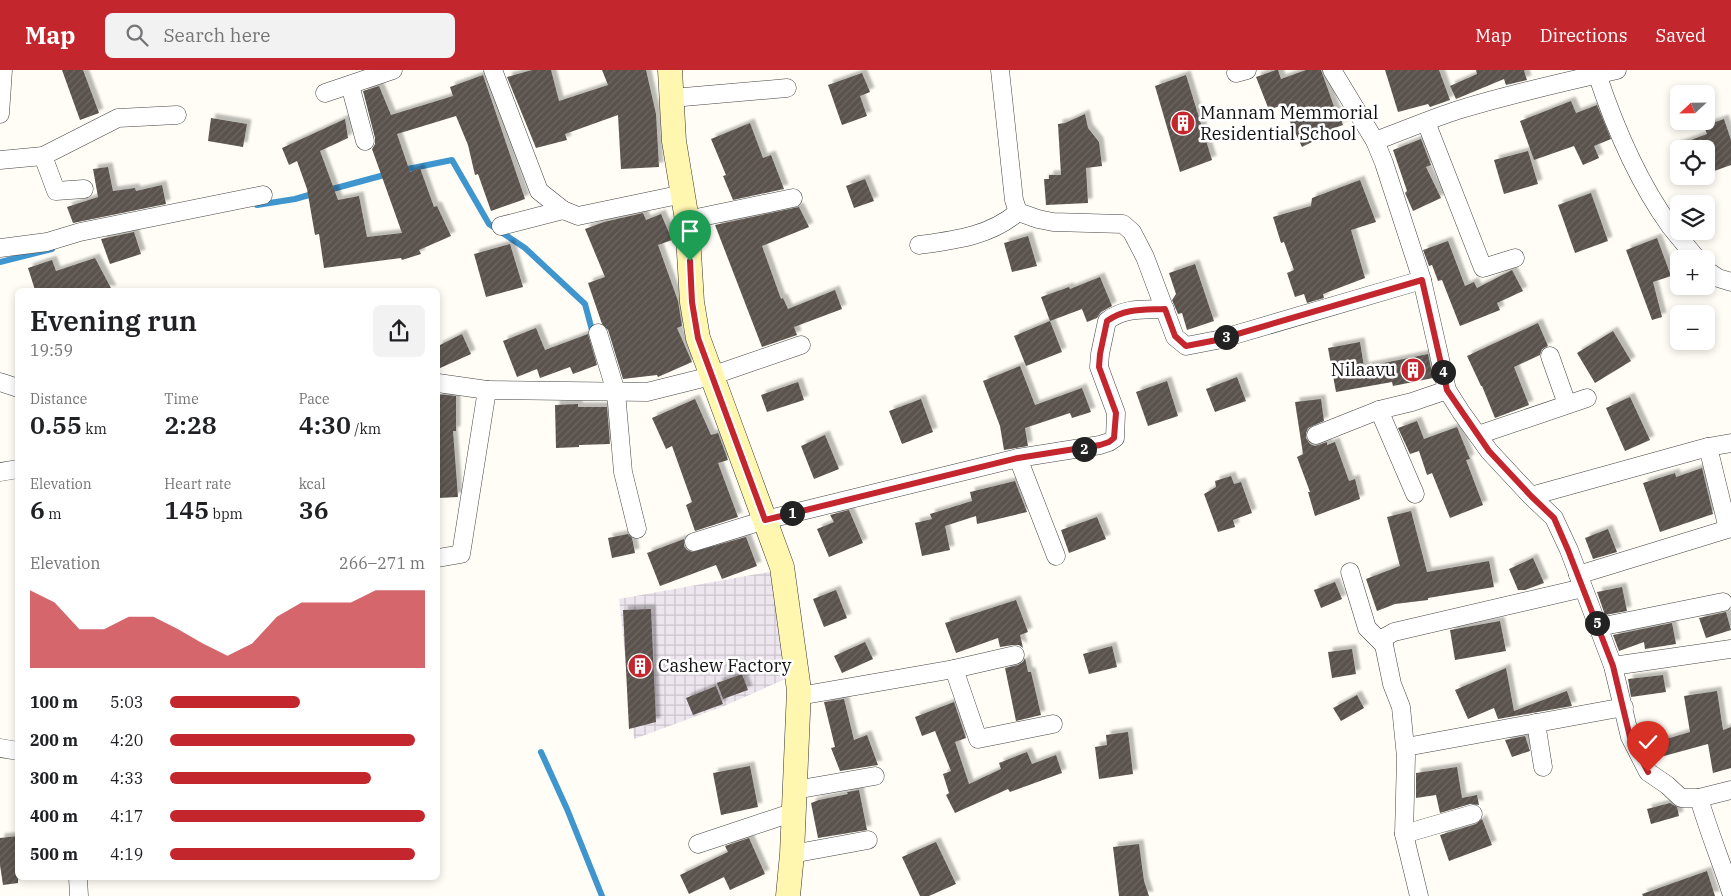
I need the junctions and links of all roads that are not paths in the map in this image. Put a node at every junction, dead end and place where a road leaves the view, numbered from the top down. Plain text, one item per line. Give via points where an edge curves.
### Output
1 (3, 70) edge
2 (393, 70) edge
3 (493, 70) edge
4 (670, 70) edge
5 (1000, 70) edge
6 (1332, 70) edge
7 (1617, 70) edge
8 (1598, 72) edge
9 (350, 84) junction
10 (787, 88) dead end
11 (326, 92) dead end
12 (672, 98) junction
13 (0, 114) edge
14 (177, 115) dead end
15 (1426, 122) junction
16 (365, 141) dead end
17 (1376, 141) junction
18 (43, 156) junction
19 (0, 160) edge
20 (84, 189) dead end
21 (683, 194) junction
22 (263, 195) dead end
23 (793, 198) dead end
24 (563, 210) junction
25 (1018, 212) junction
26 (687, 220) junction
27 (501, 226) dead end
28 (919, 245) dead end
29 (0, 248) edge
30 (1690, 250) edge
31 (1515, 258) dead end
32 (1715, 276) edge
33 (1422, 280) junction
34 (1731, 282) edge
35 (1165, 309) junction
36 (598, 333) dead end
37 (801, 345) dead end
38 (1550, 356) dead end
39 (711, 376) junction
40 (0, 382) edge
41 (440, 383) edge
42 (15, 387) edge
43 (487, 390) junction
44 (1447, 390) junction
45 (616, 392) junction
46 (1587, 398) dead end
47 (1567, 404) junction
48 (1380, 410) junction
49 (1316, 435) dead end
50 (1478, 435) junction
51 (1731, 444) edge
52 (1708, 447) junction
53 (1018, 458) junction
54 (15, 470) edge
55 (0, 472) edge
56 (1415, 494) dead end
57 (1531, 496) junction
58 (765, 520) junction
59 (637, 529) dead end
60 (694, 542) dead end
61 (1056, 556) dead end
62 (440, 558) edge
63 (1350, 572) dead end
64 (1580, 581) junction
65 (1723, 602) dead end
66 (1598, 627) junction
67 (1384, 645) junction
68 (1731, 649) edge
69 (1015, 655) dead end
70 (1613, 666) junction
71 (954, 669) junction
72 (799, 696) junction
73 (1624, 706) junction
74 (1536, 723) junction
75 (1053, 724) dead end
76 (1406, 747) junction
77 (0, 748) edge
78 (15, 750) edge
79 (1543, 767) dead end
80 (875, 776) dead end
81 (1731, 790) edge
82 (1699, 798) junction
83 (795, 801) junction
84 (1473, 814) dead end
85 (1404, 834) junction
86 (868, 840) dead end
87 (698, 844) dead end
88 (792, 854) junction
89 (78, 880) edge
90 (1731, 892) edge
91 (79, 896) edge
92 (788, 896) edge
93 (1419, 896) edge

1 - 13 street
2 - 9 street
3 - 24 street via 539,191
4 - 12 street
5 - 25 street
6 - 17 street
7 - 8 street
8 - 15 street via 1497,98
8 - 30 street via 1610,114 1644,184
9 - 11 street
9 - 16 street
10 - 12 street
12 - 21 street via 674,142
14 - 18 street via 118,118
15 - 17 street
15 - 31 street via 1483,268
17 - 33 street
18 - 19 street
18 - 20 street via 56,191
21 - 24 street via 578,216
21 - 26 street
22 - 29 street via 80,232 47,242
23 - 26 street
24 - 27 street
25 - 28 street via 1000,226 962,239
25 - 35 street via 1053,222 1122,224 1132,232 1146,257
26 - 39 street via 692,302 698,338
32 - 34 street
33 - 35 street via 1217,340 1186,346 1175,336
33 - 44 street
35 - 53 street via 1126,311 1107,321 1099,367 1116,413 1114,438 1091,447
36 - 45 street
37 - 39 street
38 - 47 street
39 - 45 street via 647,392
39 - 58 street
40 - 42 street
41 - 43 street
43 - 45 street
43 - 62 street via 461,554
44 - 48 street
44 - 50 street
45 - 59 street via 623,472
46 - 47 street
47 - 50 street
48 - 49 street
48 - 56 street
50 - 57 street
51 - 52 street
52 - 57 street
52 - 64 street via 1728,528
53 - 58 street
53 - 61 street
54 - 55 street
57 - 64 street via 1554,518
58 - 60 street
58 - 72 street via 782,567
63 - 67 street via 1367,628
64 - 66 street
64 - 67 street via 1394,632 1385,637
65 - 66 street
66 - 70 street
67 - 76 street via 1392,684 1402,706
68 - 70 street
69 - 71 street
70 - 73 street
71 - 72 street
71 - 75 street via 978,739
72 - 83 street
73 - 74 street
73 - 82 street via 1630,737 1648,772 1681,798
74 - 76 street
74 - 79 street
76 - 85 street
77 - 78 street
80 - 83 street
81 - 82 street
82 - 90 street
83 - 87 street
83 - 88 street
84 - 85 street
85 - 93 street
86 - 88 street
88 - 92 street
89 - 91 street

